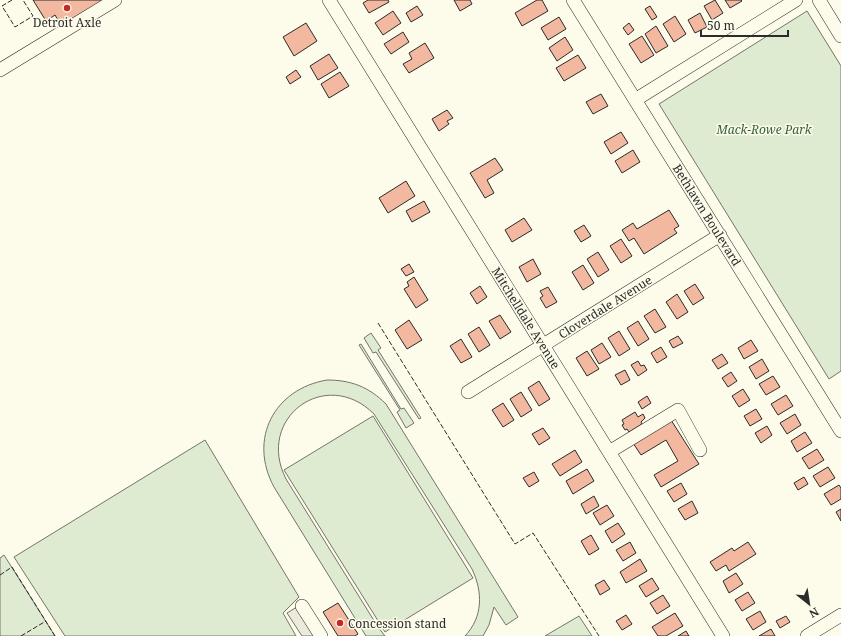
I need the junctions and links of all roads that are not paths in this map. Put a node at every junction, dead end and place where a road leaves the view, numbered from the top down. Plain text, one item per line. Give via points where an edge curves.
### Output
1 (115, 0) edge
2 (328, 0) edge
3 (573, 0) edge
4 (796, 0) edge
5 (819, 0) edge
6 (841, 36) edge
7 (0, 70) edge
8 (635, 100) junction
9 (720, 235) junction
10 (543, 346) junction
11 (468, 392) dead end
12 (841, 431) edge
13 (700, 450) dead end
14 (609, 452) junction
15 (302, 606) dead end
16 (841, 615) edge
17 (321, 636) edge
18 (723, 636) edge
19 (807, 636) edge

1 - 7 street
2 - 10 street, Mitchelldale Avenue
3 - 8 street, Bethlawn Boulevard
4 - 8 street
5 - 6 street
8 - 9 street, Bethlawn Boulevard
9 - 10 street, Cloverdale Avenue
9 - 12 street, Bethlawn Boulevard
10 - 11 street, Cloverdale Avenue
10 - 14 street, Mitchelldale Avenue
13 - 14 street via 678,410
14 - 18 street, Mitchelldale Avenue
15 - 17 street
16 - 19 street

